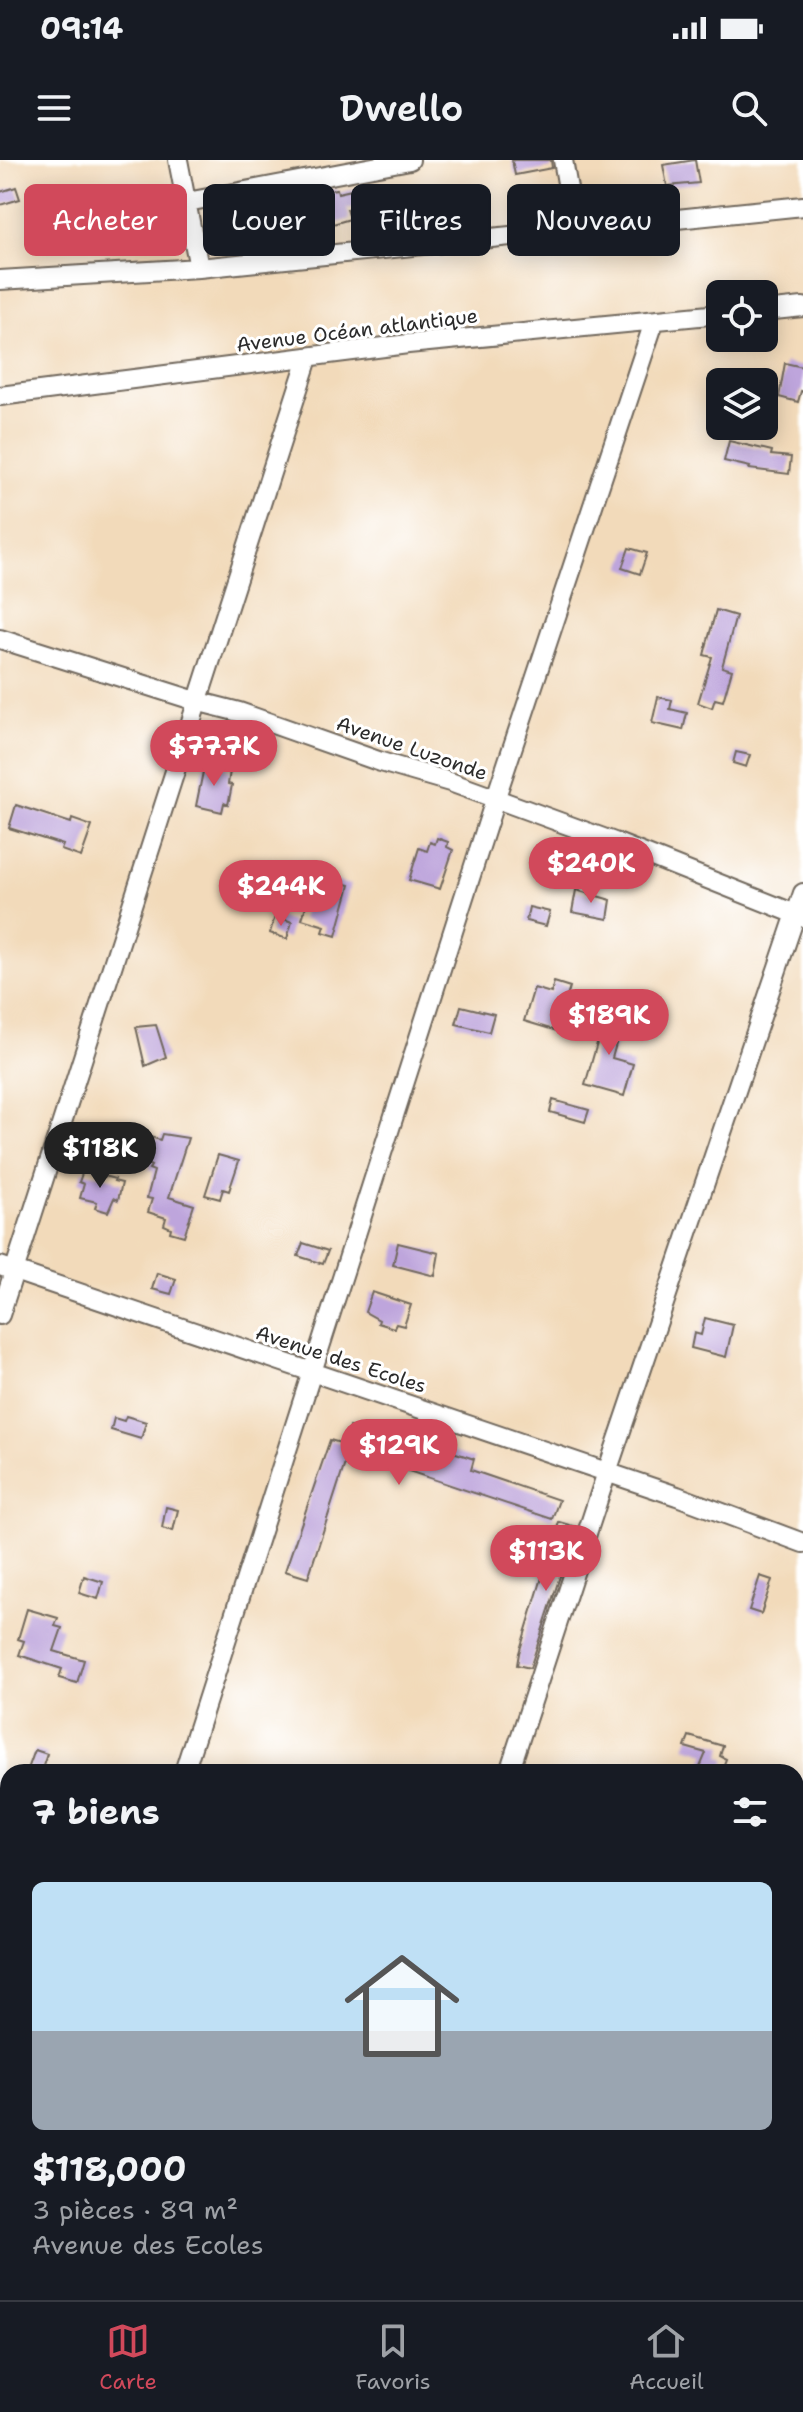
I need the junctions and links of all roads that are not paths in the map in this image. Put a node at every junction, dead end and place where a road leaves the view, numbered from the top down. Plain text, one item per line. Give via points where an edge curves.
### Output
1 (178, 160) edge
2 (410, 160) edge
3 (563, 160) edge
4 (183, 184) edge
5 (567, 184) edge
6 (187, 202) joint
7 (803, 206) edge
8 (680, 218) edge
9 (507, 236) edge
10 (199, 268) junction
11 (0, 280) edge
12 (803, 307) edge
13 (778, 310) edge
14 (706, 316) edge
15 (654, 322) junction
16 (308, 358) junction
17 (0, 396) edge
18 (0, 639) edge
19 (196, 701) junction
20 (495, 800) junction
21 (803, 893) edge
22 (799, 916) edge
23 (7, 1268) edge
24 (0, 1315) edge
25 (312, 1374) junction
26 (607, 1472) junction
27 (803, 1543) edge
28 (187, 1764) edge
29 (512, 1764) edge

1 - 4 street
2 - 6 street
3 - 5 street
6 - 10 street
7 - 8 street
9 - 10 street
10 - 11 street
12 - 13 street
14 - 15 street, Avenue Océan atlantique
15 - 16 street, Avenue Océan atlantique
15 - 20 street
16 - 17 street, Avenue Océan atlantique
16 - 19 street
18 - 19 street, Avenue Luzonde
19 - 20 street, Avenue Luzonde
19 - 23 street
20 - 22 street, Avenue Luzonde
20 - 25 street
21 - 22 street
22 - 26 street
23 - 24 street
23 - 25 street, Avenue des Ecoles
25 - 26 street, Avenue des Ecoles
25 - 28 street
26 - 27 street, Avenue des Ecoles
26 - 29 street

